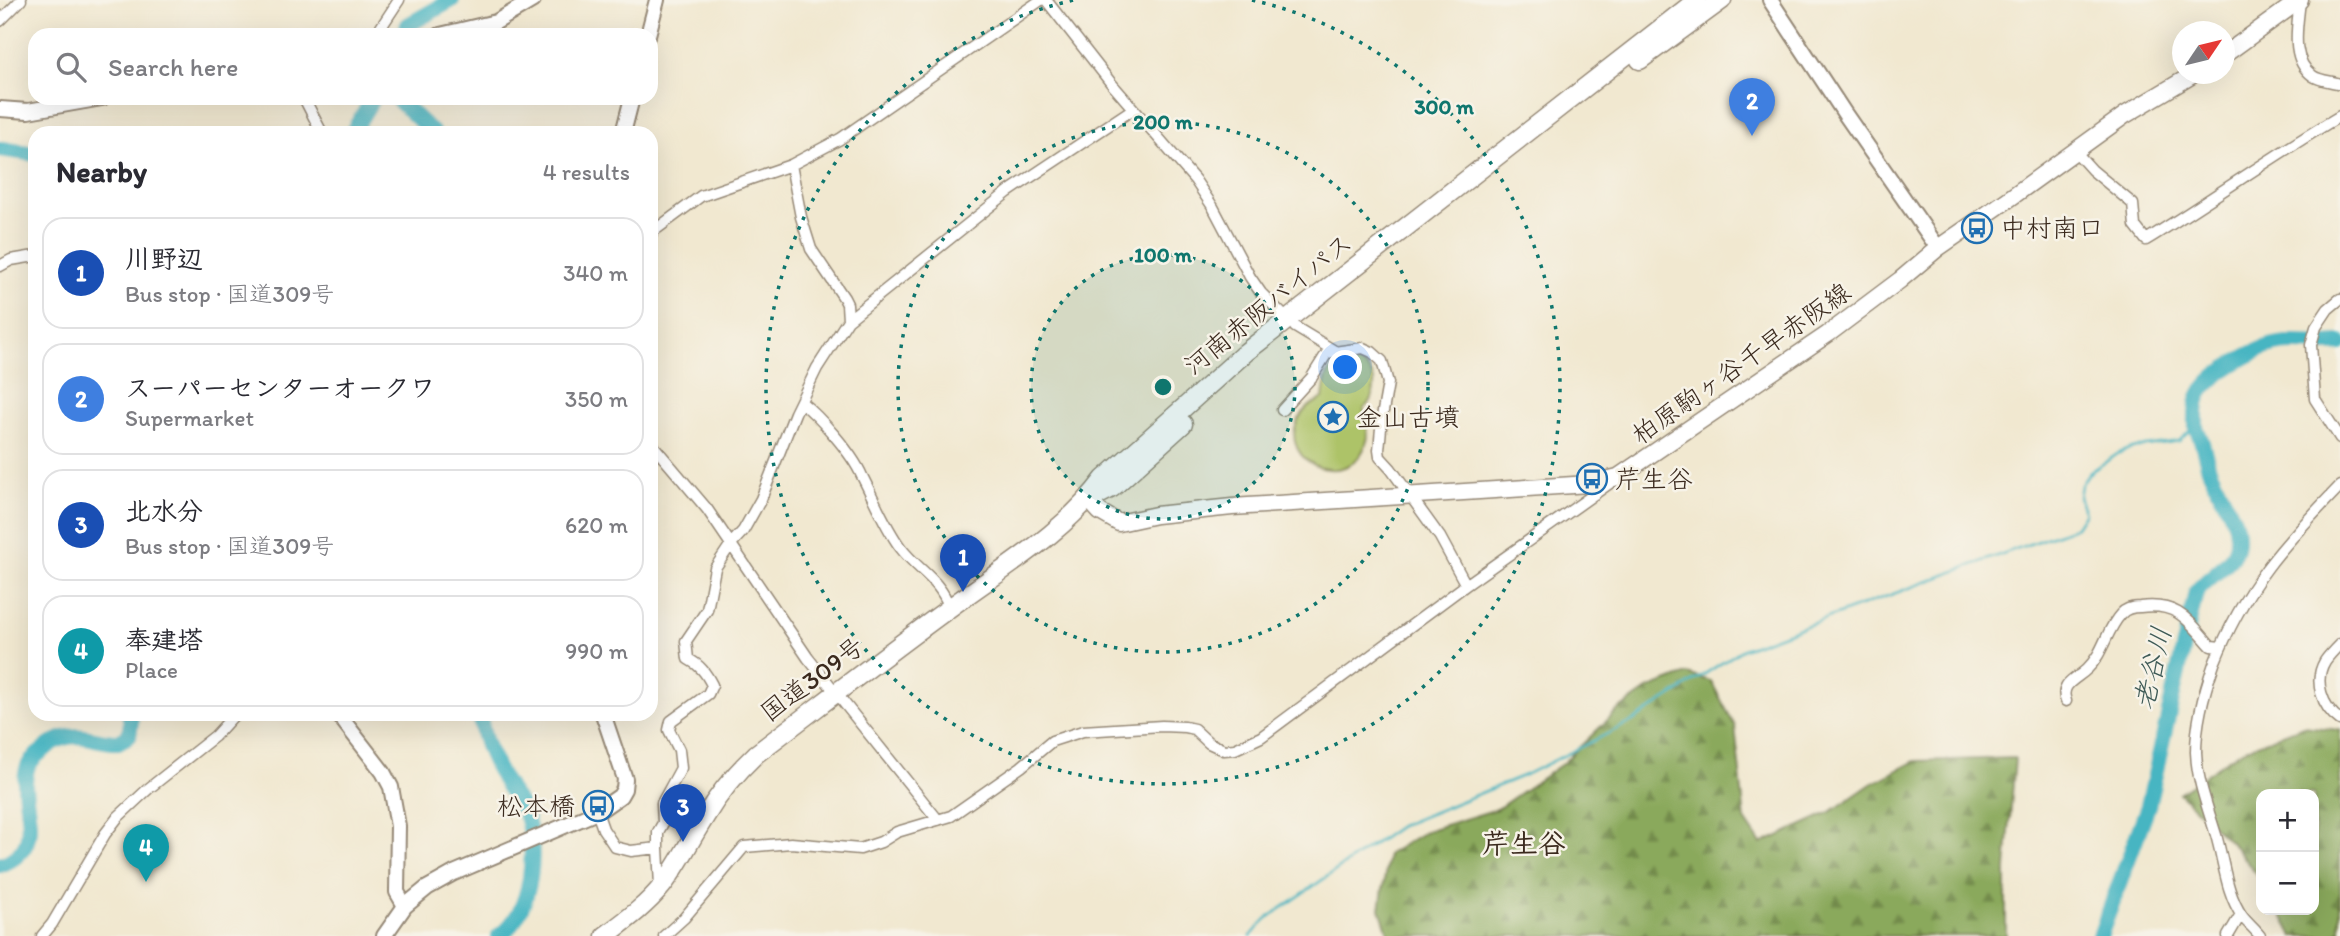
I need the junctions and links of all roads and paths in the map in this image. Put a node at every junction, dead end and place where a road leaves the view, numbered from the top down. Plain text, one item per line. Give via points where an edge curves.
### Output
1 (21, 0) edge
2 (399, 0) edge
3 (533, 0) edge
4 (657, 0) edge
5 (1044, 0) edge
6 (1697, 0) edge
7 (1722, 0) edge
8 (1770, 0) edge
9 (2300, 0) edge
10 (0, 22) edge
11 (381, 28) edge
12 (471, 28) edge
13 (650, 28) edge
14 (2235, 47) edge
15 (2177, 84) edge
16 (2340, 84) edge
17 (62, 105) edge
18 (308, 105) edge
19 (630, 105) edge
20 (0, 109) edge
21 (1133, 109) junction
22 (2340, 116) edge
23 (318, 126) edge
24 (625, 126) edge
25 (2075, 151) junction
26 (791, 164) junction
27 (658, 228) edge
28 (1938, 247) junction
29 (28, 257) edge
30 (0, 266) edge
31 (2340, 299) edge
32 (848, 320) junction
33 (1291, 323) junction
34 (1333, 350) junction
35 (801, 402) junction
36 (1282, 410) dead end
37 (2340, 438) edge
38 (658, 451) edge
39 (1618, 477) junction
40 (2340, 486) edge
41 (1411, 496) junction
42 (1088, 500) junction
43 (731, 544) junction
44 (1466, 585) junction
45 (950, 608) junction
46 (2340, 644) edge
47 (2221, 647) junction
48 (837, 693) junction
49 (2066, 701) dead end
50 (2340, 720) edge
51 (229, 721) edge
52 (343, 721) edge
53 (605, 721) edge
54 (597, 812) junction
55 (938, 820) junction
56 (658, 848) junction
57 (660, 888) junction
58 (405, 906) junction
59 (2241, 914) junction
60 (41, 936) edge
61 (384, 936) edge
62 (605, 936) edge
63 (664, 936) edge
64 (2228, 936) edge
65 (2260, 936) edge

1 - 10 street
2 - 11 street
3 - 12 street via 496,22
4 - 13 street
5 - 21 street
5 - 26 street via 840,139
6 - 33 highway, 河南赤阪バイパス
7 - 33 highway, 河南赤阪バイパス
8 - 28 street
9 - 14 main road
9 - 16 street via 2296,45 2305,68 2314,77
15 - 25 main road, 柏原駒ヶ谷千早赤阪線
17 - 20 street via 28,111
18 - 23 street
19 - 24 street
21 - 32 street via 1008,191
21 - 33 street via 1195,180 1250,277
22 - 25 street via 2146,240 2135,226 2133,204
25 - 28 main road, 柏原駒ヶ谷千早赤阪線
26 - 27 street via 701,196
26 - 32 street via 811,249 844,298
28 - 39 main road, 柏原駒ヶ谷千早赤阪線 via 1828,334
29 - 30 street
31 - 37 street via 2316,327 2311,345 2315,399
32 - 35 street
33 - 34 street
33 - 42 highway, 河南赤阪バイパス via 1112,488
34 - 36 street via 1325,354 1312,377
34 - 41 street via 1363,348 1382,361 1388,383 1379,455
35 - 43 street via 761,499
35 - 45 street via 861,472 901,549 943,590
38 - 43 street
39 - 41 main road, 柏原駒ヶ谷千早赤阪線 via 1589,484
39 - 44 street
40 - 47 street via 2258,578
41 - 42 main road, 柏原駒ヶ谷千早赤阪線 via 1232,507 1119,523
41 - 44 street
42 - 45 highway, 国道309号 via 1036,546
43 - 48 street via 793,638
43 - 56 street via 715,568 707,610 686,641 688,659 702,669 712,685 708,694 671,722 669,730 679,750 681,768 662,803
44 - 55 street via 1261,737 1242,746 1224,750 1185,727 1083,731 1052,741 951,816
45 - 48 highway, 国道309号
46 - 50 street via 2324,662 2318,685 2325,704
47 - 49 street via 2211,646 2174,609 2129,608 2121,613 2101,653 2066,687
47 - 59 street via 2200,712 2196,755 2226,882
48 - 55 street
48 - 57 highway, 国道309号 via 736,773
51 - 60 street via 118,817
52 - 58 street via 391,787 398,826 397,892
53 - 54 street via 625,779 620,796
54 - 56 street via 615,847 631,851
54 - 58 street via 454,873
55 - 63 street via 860,849 791,843 744,847
56 - 57 street
57 - 62 highway, 国道309号
58 - 61 street
59 - 64 street
59 - 65 street

